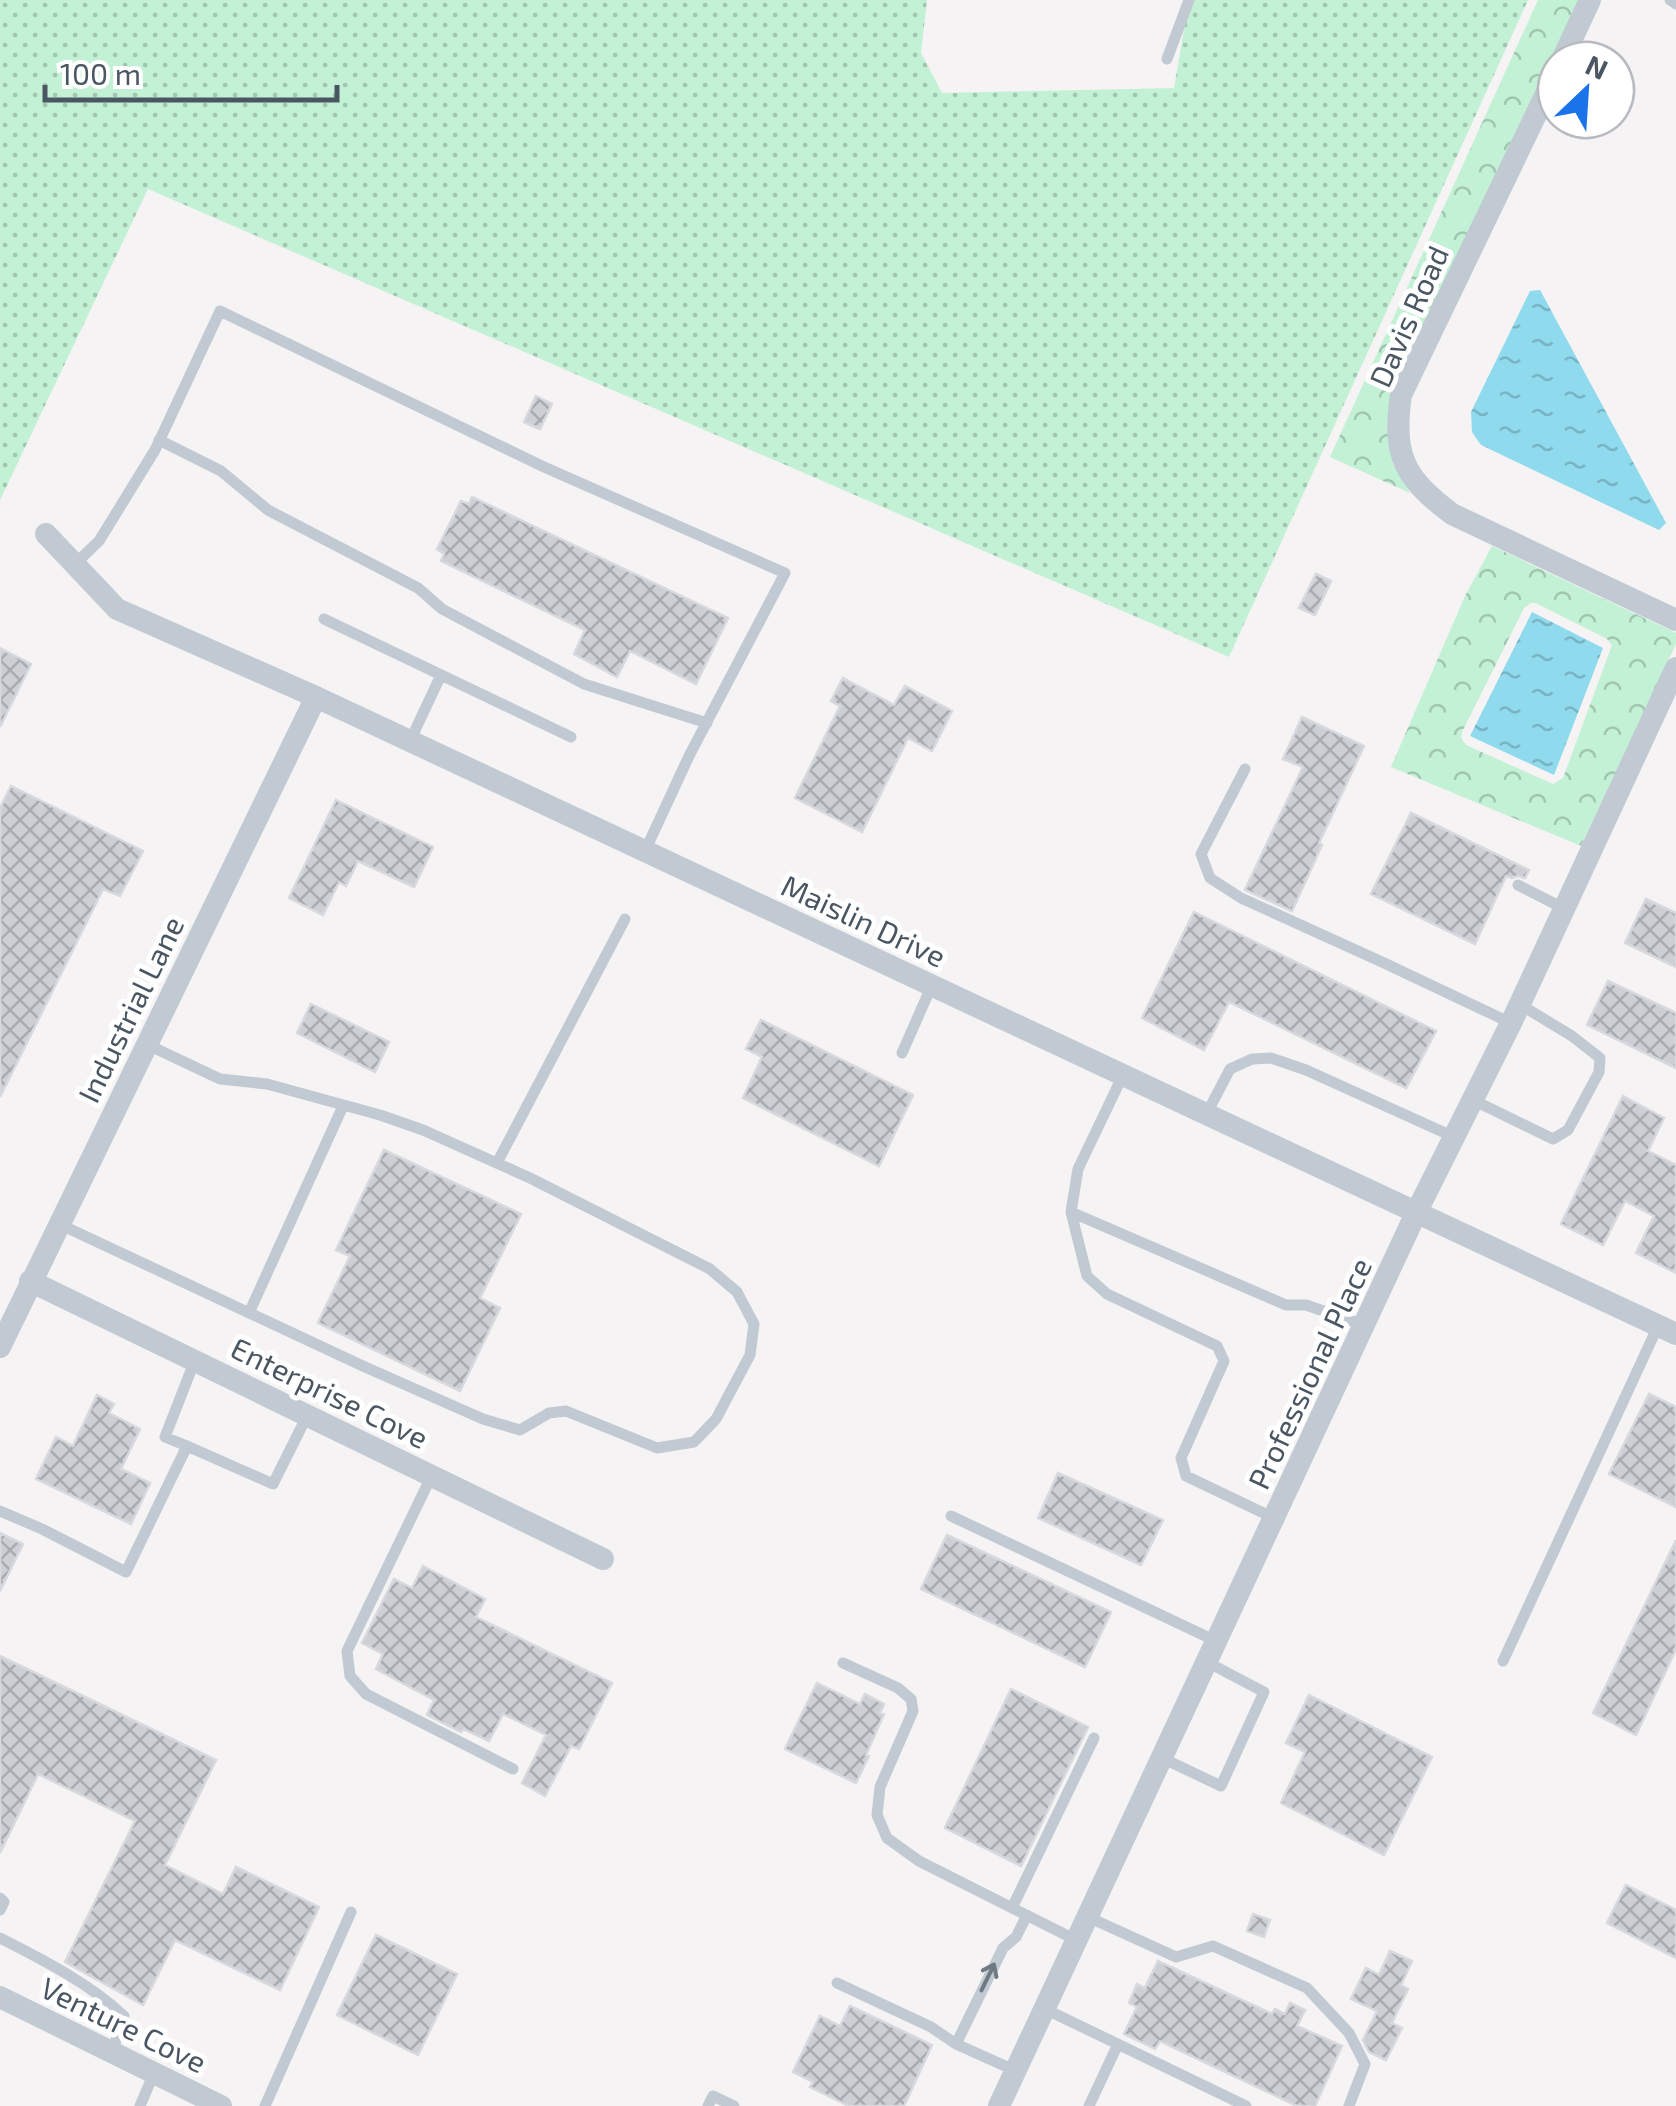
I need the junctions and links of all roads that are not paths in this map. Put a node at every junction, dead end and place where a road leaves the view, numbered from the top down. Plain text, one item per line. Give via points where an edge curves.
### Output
1 (1189, 0) edge
2 (1590, 0) edge
3 (1571, 40) edge
4 (1167, 59) dead end
5 (1536, 115) edge
6 (160, 440) junction
7 (46, 534) dead end
8 (75, 564) junction
9 (324, 619) dead end
10 (1676, 620) edge
11 (1676, 668) edge
12 (441, 675) junction
13 (316, 697) junction
14 (707, 723) junction
15 (571, 737) dead end
16 (410, 742) junction
17 (1245, 770) dead end
18 (644, 850) junction
19 (1518, 885) dead end
20 (1563, 908) junction
21 (624, 919) dead end
22 (932, 985) junction
23 (1515, 1014) junction
24 (146, 1044) junction
25 (902, 1053) dead end
26 (1123, 1074) junction
27 (1473, 1100) junction
28 (343, 1106) junction
29 (1207, 1113) junction
30 (1454, 1137) junction
31 (497, 1164) junction
32 (1417, 1211) junction
33 (1071, 1212) junction
34 (58, 1224) junction
35 (30, 1281) junction
36 (248, 1312) junction
37 (6, 1319) edge
38 (1364, 1325) junction
39 (1667, 1330) edge
40 (0, 1347) edge
41 (195, 1360) junction
42 (308, 1415) junction
43 (187, 1446) junction
44 (432, 1476) junction
45 (0, 1511) edge
46 (951, 1516) dead end
47 (1274, 1518) junction
48 (603, 1558) dead end
49 (1212, 1652) junction
50 (1503, 1661) dead end
51 (843, 1664) dead end
52 (1094, 1738) dead end
53 (1162, 1758) junction
54 (513, 1769) dead end
55 (0, 1898) edge
56 (1012, 1908) junction
57 (0, 1910) edge
58 (351, 1912) dead end
59 (1027, 1916) junction
60 (1088, 1917) junction
61 (0, 1938) edge
62 (1076, 1940) junction
63 (837, 1983) dead end
64 (0, 1996) edge
65 (1045, 2009) junction
66 (956, 2044) junction
67 (1118, 2044) junction
68 (112, 2052) junction
69 (1016, 2072) junction
70 (154, 2073) junction
71 (140, 2106) edge
72 (221, 2106) edge
73 (266, 2106) edge
74 (708, 2106) edge
75 (734, 2106) edge
76 (999, 2106) edge
77 (1089, 2106) edge
78 (1246, 2106) edge
79 (1349, 2106) edge

1 - 4 lane
2 - 3 street
5 - 10 street, Davis Road via 1401,395 1396,424 1403,461 1421,491 1452,514
6 - 8 lane via 99,542
6 - 14 lane via 221,471 268,510 584,684
6 - 14 lane via 220,311 544,468 785,574
7 - 8 street, Maislin Drive
8 - 13 street, Maislin Drive via 117,609
9 - 12 lane
11 - 20 street, Professional Place
12 - 15 lane
12 - 16 lane
13 - 16 street, Maislin Drive
13 - 24 street, Industrial Lane
14 - 18 lane
16 - 18 street, Maislin Drive
17 - 23 lane via 1201,854 1210,878 1382,962
18 - 22 street, Maislin Drive
19 - 20 lane
20 - 23 street, Professional Place
21 - 31 lane
22 - 25 lane
22 - 26 street, Maislin Drive
23 - 27 street, Professional Place
23 - 27 lane via 1572,1036 1600,1058 1599,1072 1568,1130 1553,1139
24 - 28 lane via 220,1079 267,1084
24 - 34 street, Industrial Lane
26 - 29 street, Maislin Drive
26 - 33 lane via 1078,1169
27 - 30 street, Professional Place
28 - 31 lane via 409,1125
28 - 36 lane
29 - 30 lane via 1230,1070 1272,1058
29 - 32 street, Maislin Drive
30 - 32 street, Professional Place
31 - 36 lane via 710,1269 737,1292 754,1324 750,1355 716,1419 694,1442 656,1448 566,1411 520,1430
32 - 38 street, Professional Place
32 - 39 street, Maislin Drive
33 - 38 lane via 1286,1305
33 - 47 lane via 1088,1276 1107,1294 1217,1346 1224,1361 1180,1458 1186,1476
34 - 35 street, Industrial Lane
34 - 36 lane
35 - 37 street, Industrial Lane
35 - 41 street, Enterprise Cove
37 - 40 street, Industrial Lane
38 - 47 street, Professional Place
39 - 50 lane
41 - 42 street, Enterprise Cove
41 - 43 lane via 165,1436
42 - 43 lane via 273,1484
42 - 44 street, Enterprise Cove
43 - 45 lane via 126,1572
44 - 48 street, Enterprise Cove
44 - 54 lane via 347,1650 350,1676 366,1694
46 - 49 lane
47 - 49 street, Professional Place
49 - 53 street, Professional Place
49 - 53 lane via 1264,1692 1221,1786
51 - 56 lane via 911,1699 913,1712 880,1787 877,1815 887,1838
52 - 56 lane
53 - 60 street, Professional Place
55 - 57 lane
56 - 59 lane
58 - 73 lane
59 - 62 lane
66 -> 59 lane via 1003,1948
60 - 62 street, Professional Place
60 - 79 lane via 1176,1957 1213,1946 1307,1988 1349,2033 1364,2064
61 - 68 lane via 124,2016
62 - 65 street, Professional Place
63 - 66 lane
64 - 68 street, Venture Cove
65 - 67 lane
65 - 69 street, Professional Place
66 - 69 lane
67 - 77 lane
67 - 78 lane
68 - 70 street, Venture Cove
69 - 76 street, Professional Place
70 - 71 lane
70 - 72 street, Venture Cove
74 - 75 lane via 713,2096

